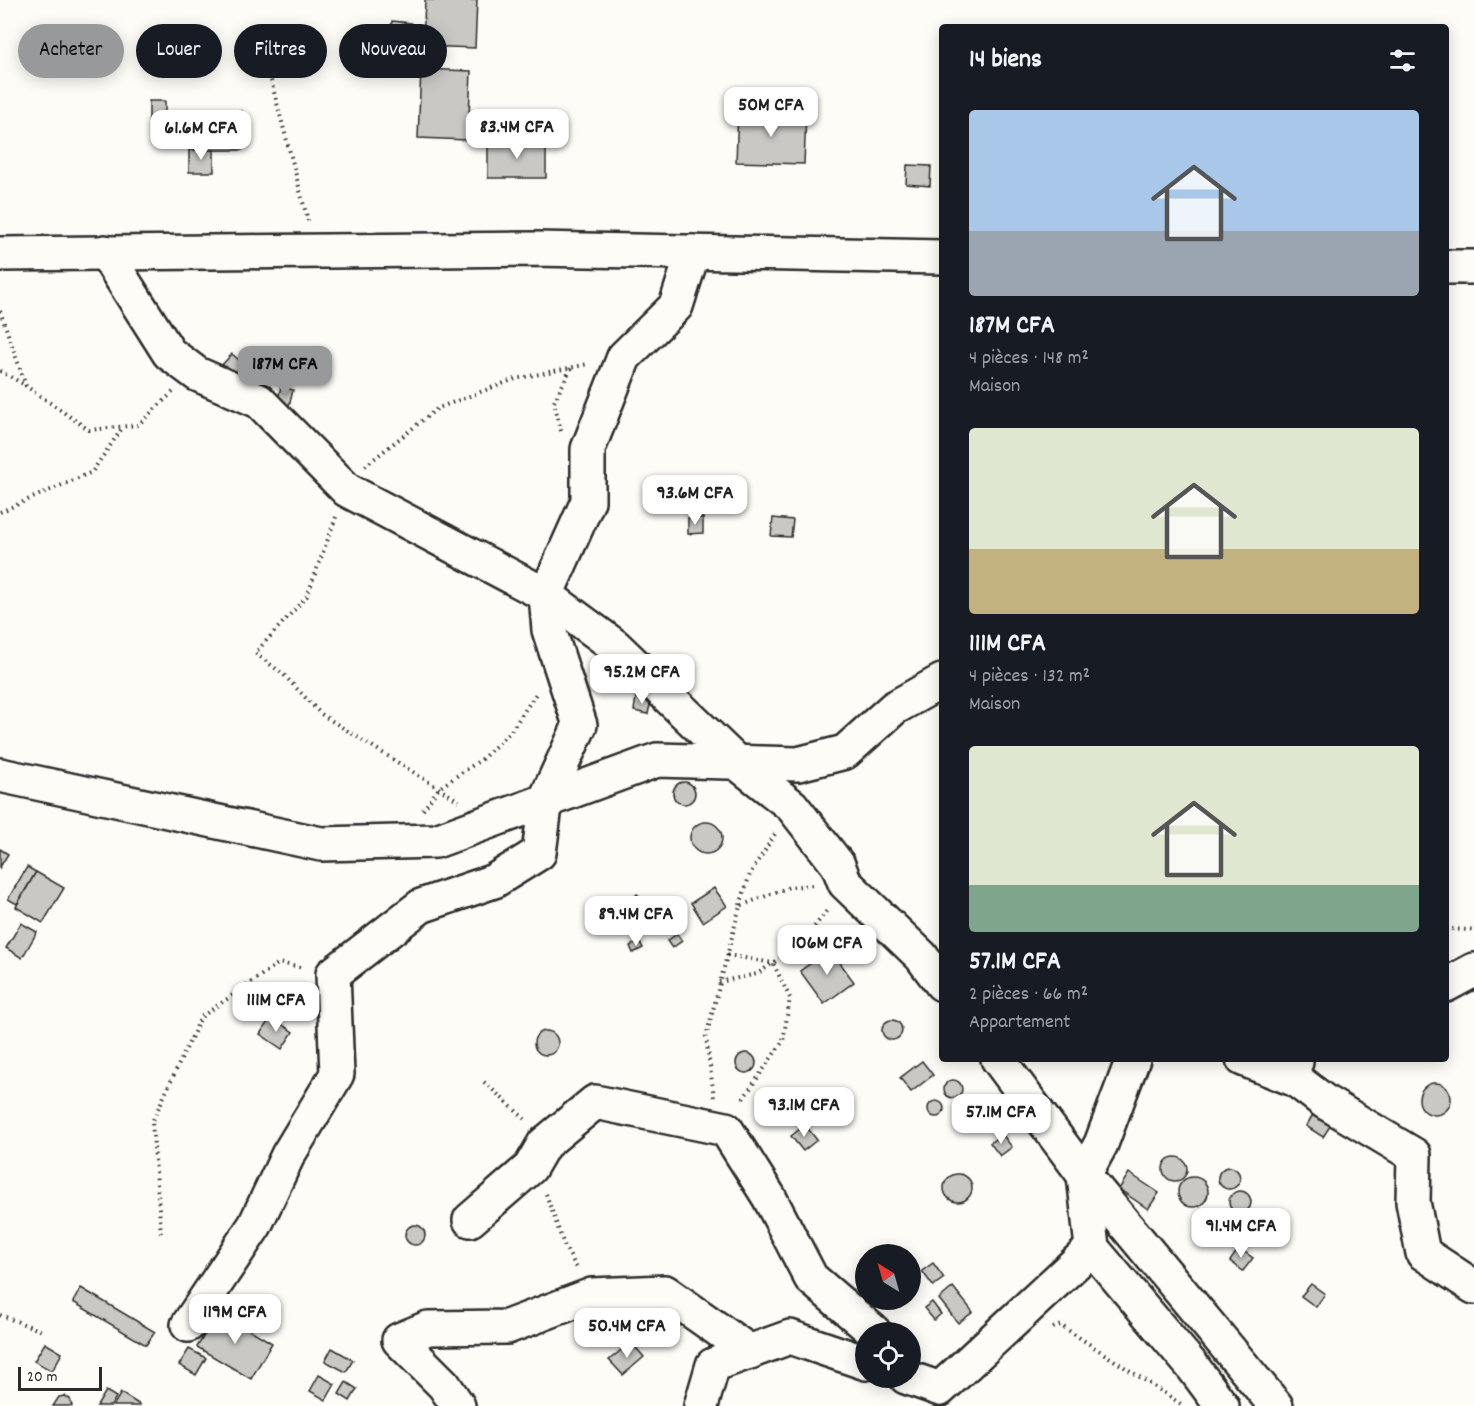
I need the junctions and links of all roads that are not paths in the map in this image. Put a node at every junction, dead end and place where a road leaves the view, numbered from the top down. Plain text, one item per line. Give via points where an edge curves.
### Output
1 (105, 252) junction
2 (693, 252) junction
3 (0, 254) edge
4 (939, 257) edge
5 (1449, 267) edge
6 (1474, 267) edge
7 (546, 595) junction
8 (939, 683) edge
9 (736, 762) junction
10 (0, 775) edge
11 (546, 799) junction
12 (1474, 970) edge
13 (939, 980) edge
14 (1449, 983) edge
15 (1000, 1062) edge
16 (1132, 1062) edge
17 (1263, 1062) edge
18 (1289, 1066) edge
19 (1084, 1175) junction
20 (470, 1220) dead end
21 (1092, 1248) junction
22 (1474, 1287) edge
23 (862, 1322) edge
24 (188, 1325) dead end
25 (750, 1352) junction
26 (855, 1359) edge
27 (921, 1384) edge
28 (917, 1388) edge
29 (929, 1400) edge
30 (458, 1406) edge
31 (700, 1406) edge
32 (1222, 1406) edge
33 (1276, 1406) edge

1 - 2 main road
1 - 3 main road
1 - 7 main road via 169,353 197,374 259,401 347,490
2 - 4 main road
2 - 7 main road via 675,306 624,357 588,449 588,501
5 - 6 main road
7 - 9 main road via 615,646
7 - 11 main road via 549,630 580,725
8 - 9 main road via 894,708 845,752 798,764
9 - 11 main road via 657,760
9 - 13 main road via 792,806 837,865 845,883 921,956
10 - 11 main road via 321,844 435,841
11 - 24 main road via 539,852 494,881 421,906 333,974 337,1074 288,1155 255,1225
12 - 14 main road
15 - 19 main road
16 - 19 main road via 1101,1144
17 - 18 main road
18 - 22 main road via 1296,1080 1325,1102 1414,1155 1413,1202 1423,1253
19 - 21 main road
19 - 33 main road
20 - 23 main road via 595,1102 726,1129 769,1197 811,1278
21 - 29 main road
21 - 32 main road
25 - 26 main road via 790,1337
25 - 30 main road via 665,1292 592,1295 507,1327 428,1328 399,1340 444,1385
25 - 31 main road via 713,1365
27 - 29 main road
28 - 29 main road

